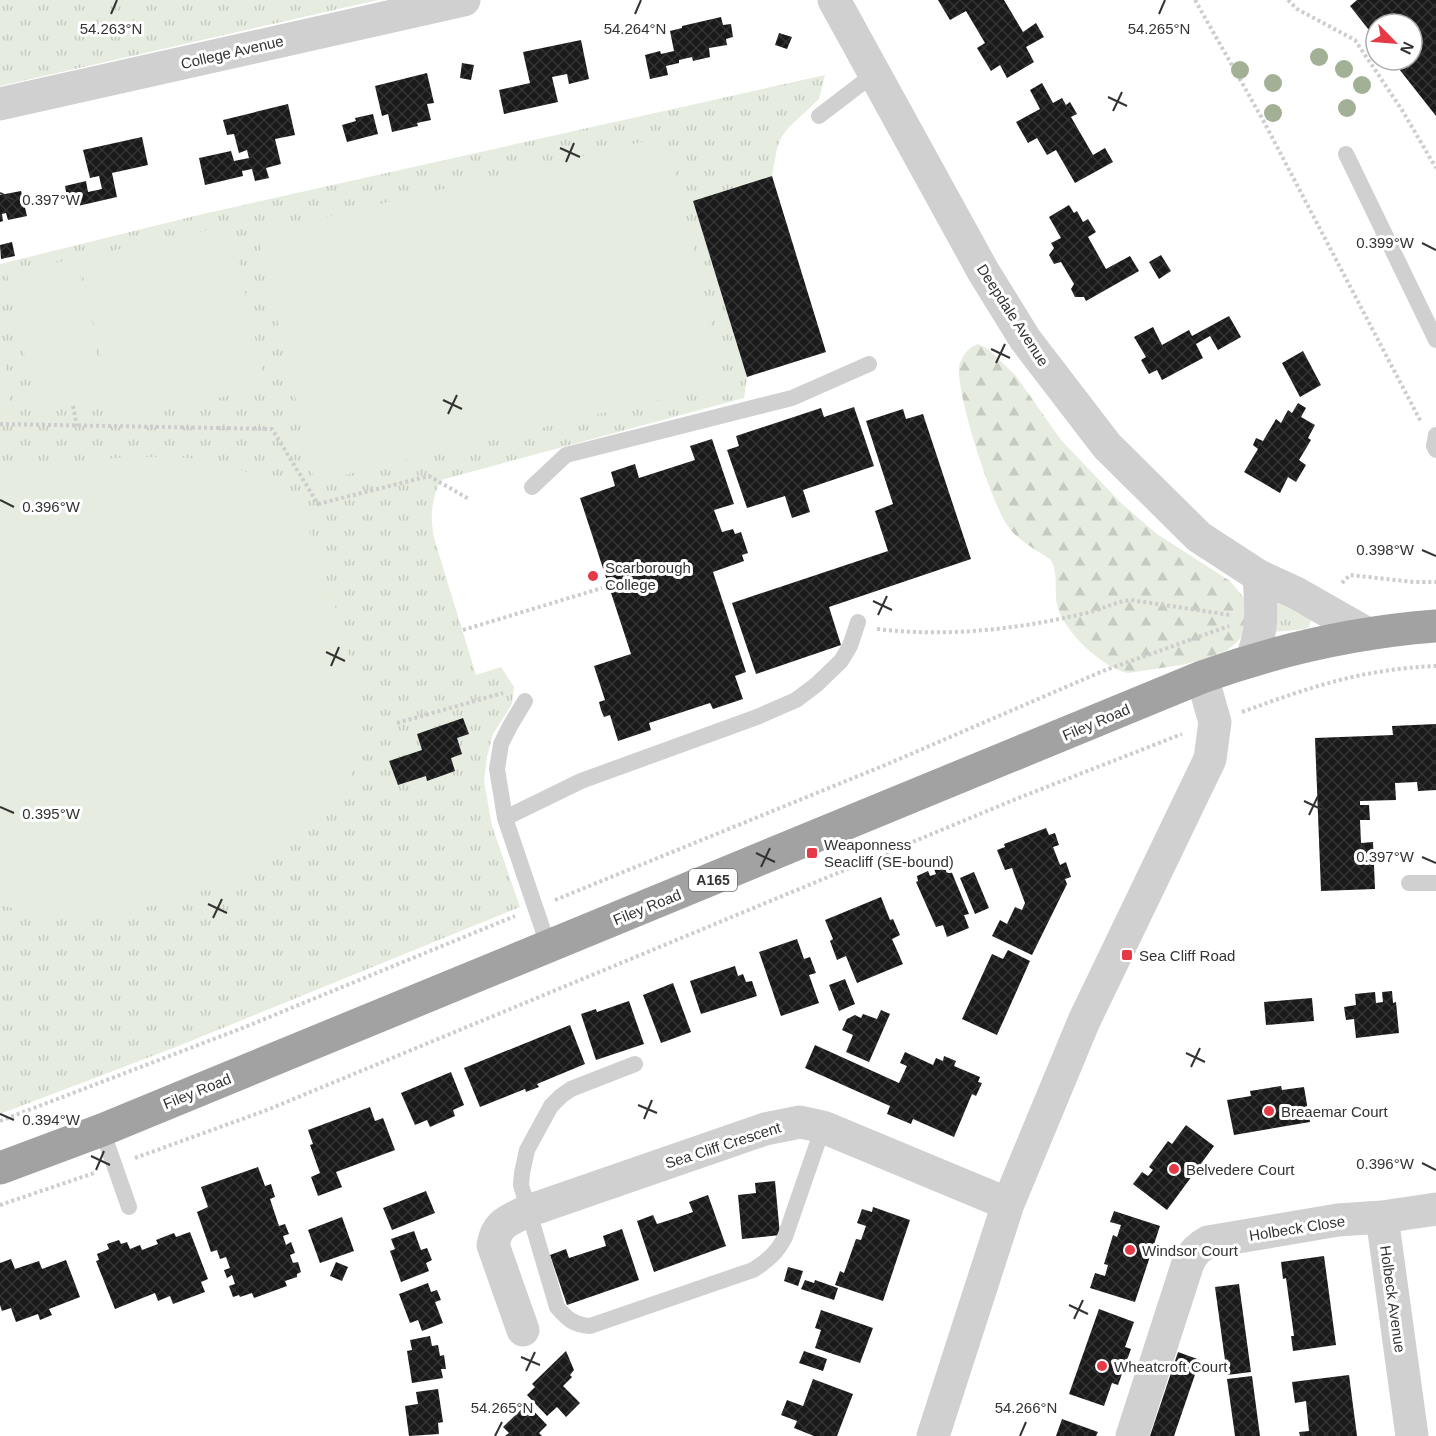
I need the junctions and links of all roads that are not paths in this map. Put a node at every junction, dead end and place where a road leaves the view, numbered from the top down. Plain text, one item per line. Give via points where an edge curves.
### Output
1 (464, 0) edge
2 (834, 0) edge
3 (874, 74) junction
4 (0, 104) edge
5 (819, 116) dead end
6 (1347, 154) dead end
7 (1436, 340) edge
8 (869, 364) dead end
9 (532, 487) dead end
10 (1259, 576) junction
11 (858, 622) road end
12 (1436, 626) edge
13 (1368, 634) junction
14 (1251, 660) junction
15 (1202, 677) junction
16 (525, 702) dead end
17 (505, 818) junction
18 (1409, 883) dead end
19 (1436, 883) edge
20 (548, 945) junction
21 (635, 1064) dead end
22 (823, 1127) junction
23 (102, 1131) junction
24 (0, 1168) edge
25 (1008, 1204) junction
26 (129, 1207) dead end
27 (1436, 1209) edge
28 (516, 1217) junction
29 (1382, 1217) junction
30 (523, 1330) dead end
31 (933, 1436) edge
32 (1131, 1436) edge
33 (1412, 1436) edge

1 - 4 street, College Avenue
2 - 3 street, Deepdale Avenue
3 - 5 lane
3 - 10 street, Deepdale Avenue via 983,271 1025,339 1063,390 1107,446 1199,537
6 - 7 lane
8 - 9 lane via 792,398 566,455
10 - 13 street, Deepdale Avenue
10 - 14 street via 1253,620 1258,644
11 - 17 lane via 841,661 796,700 581,781
12 - 13 highway, Filey Road / A165
13 - 14 highway, Filey Road / A165
14 - 15 highway, Filey Road / A165
15 - 20 highway, Filey Road / A165
15 - 25 street via 1215,722 1210,759 1084,1022
16 - 17 lane via 501,744 497,770
17 - 20 lane
18 - 19 lane
20 - 23 highway, Filey Road / A165
21 - 28 lane via 572,1089 551,1106 537,1128 524,1162
22 - 25 street, Sea Cliff Crescent
22 - 28 street, Sea Cliff Crescent via 800,1122 765,1128
22 - 28 lane via 785,1238 768,1261 753,1270 590,1326 577,1325 557,1307
23 - 24 highway, Filey Road / A165
23 - 26 lane
25 - 31 street
27 - 29 street
28 - 30 street via 495,1234 493,1245
29 - 32 street, Holbeck Close via 1338,1220 1201,1245 1188,1263
29 - 33 street, Holbeck Avenue

